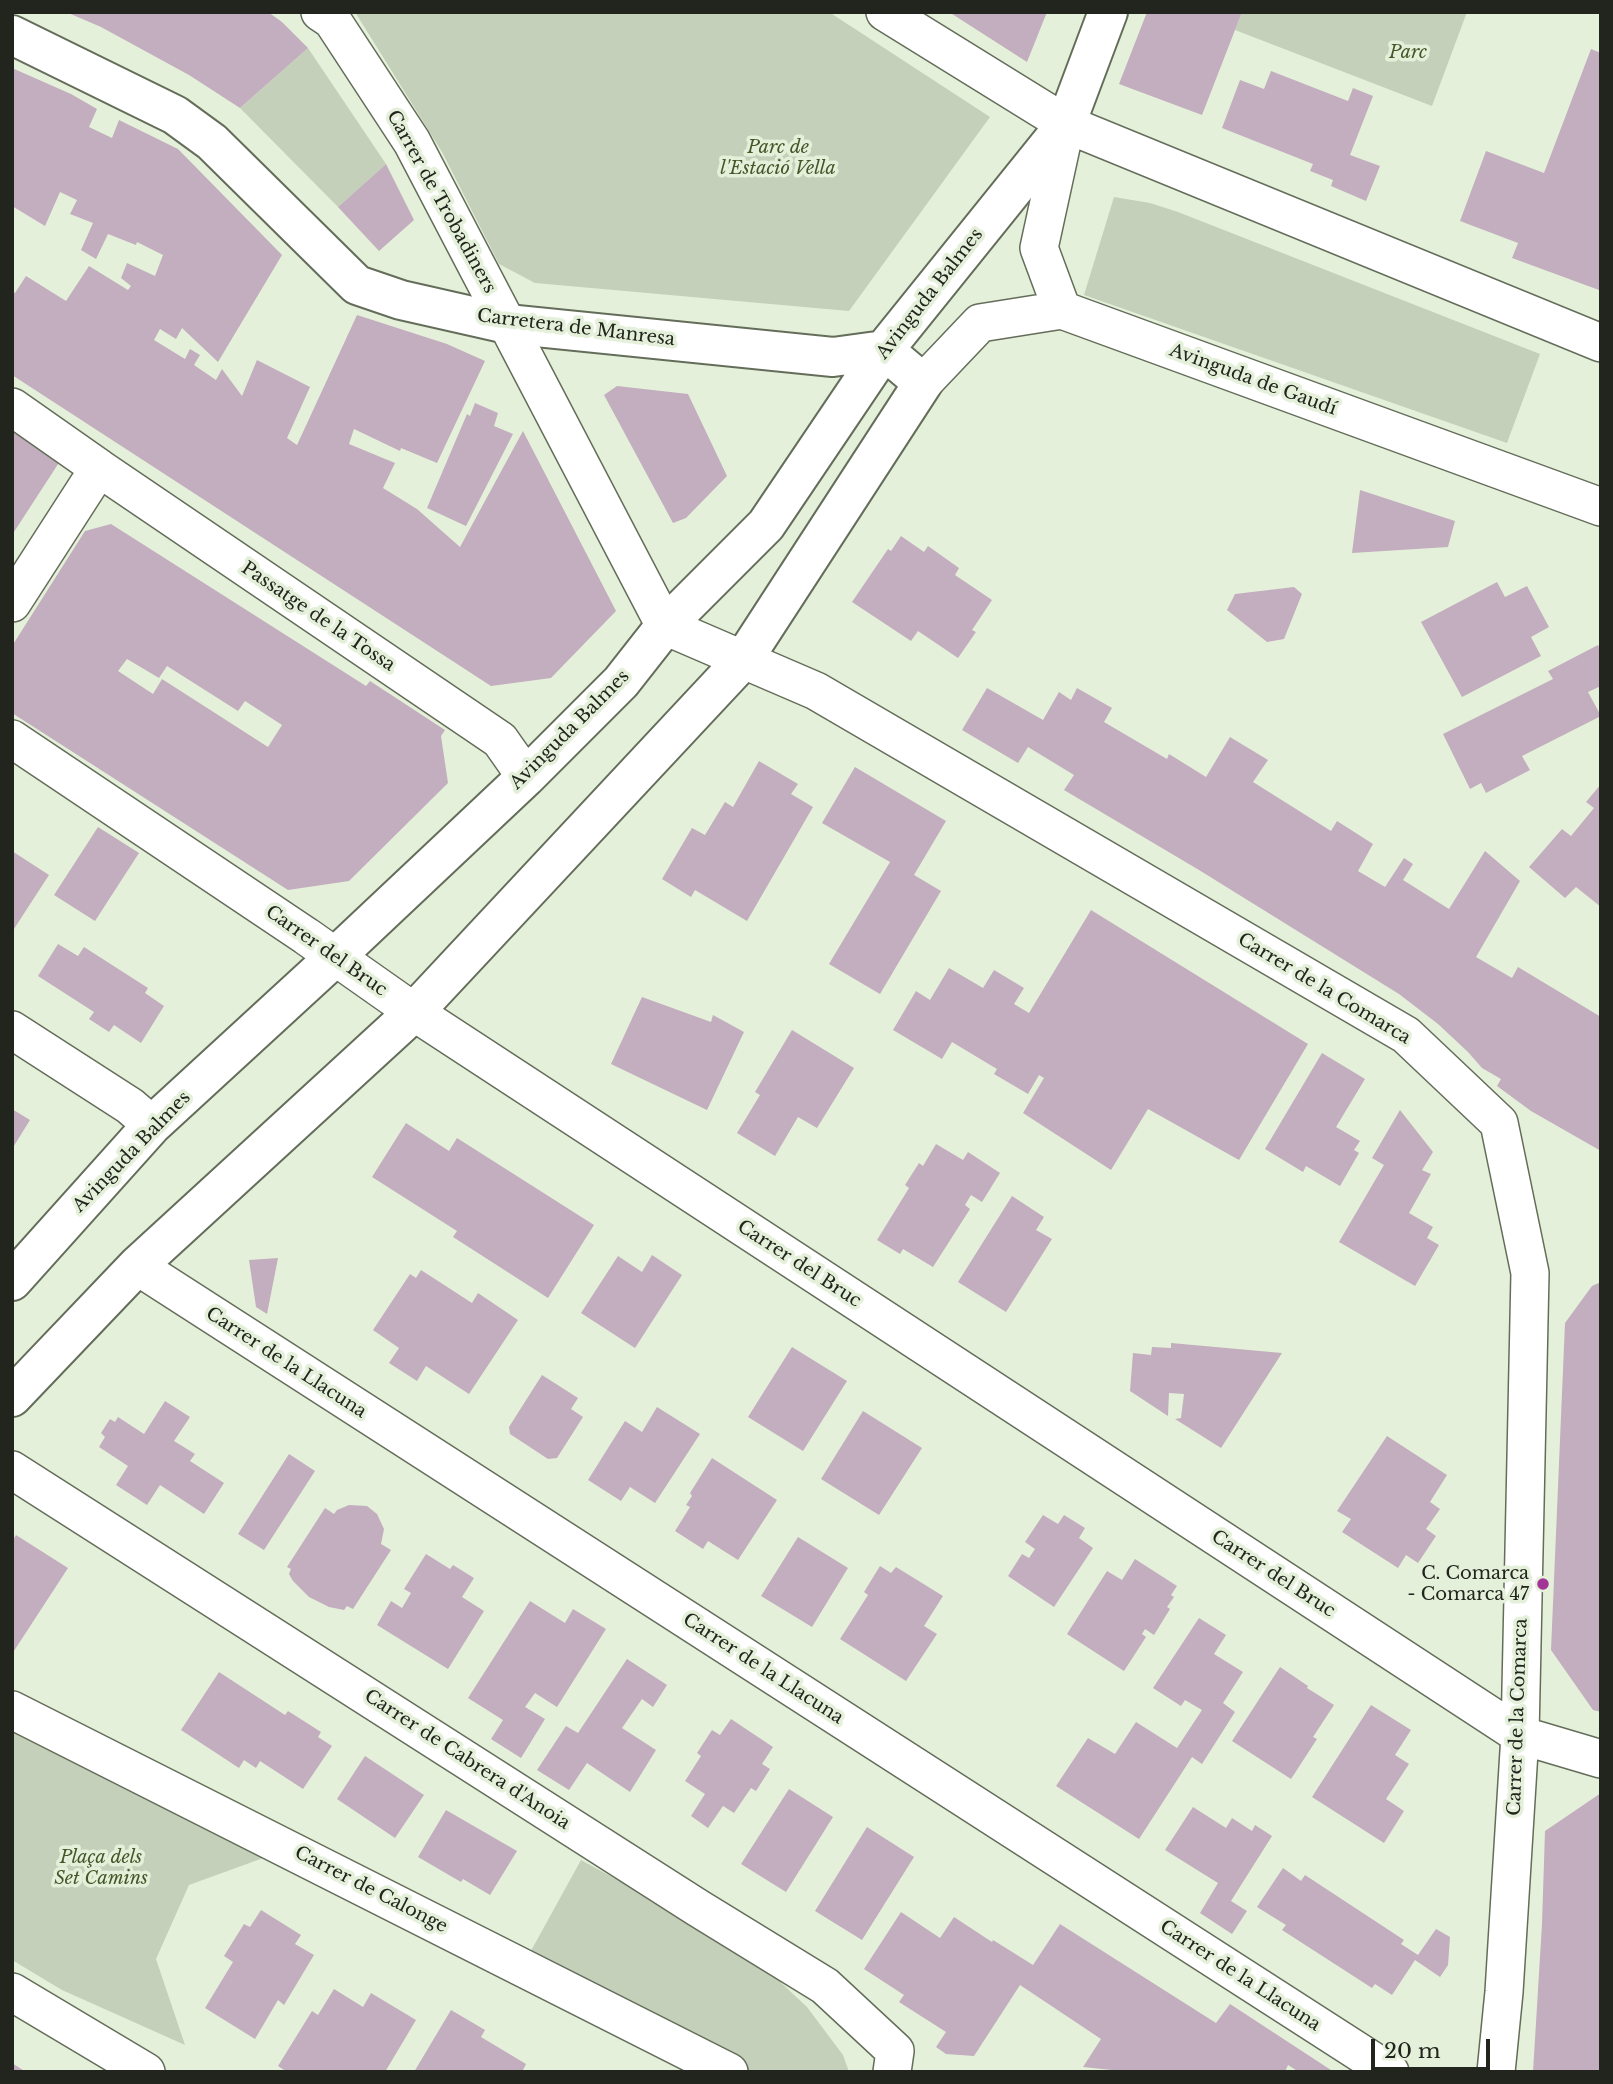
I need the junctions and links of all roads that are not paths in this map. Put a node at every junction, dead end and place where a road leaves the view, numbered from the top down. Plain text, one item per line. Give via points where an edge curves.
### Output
1 (320, 12) edge
2 (885, 12) edge
3 (1108, 12) edge
4 (12, 35) edge
5 (1066, 124) junction
6 (1062, 310) junction
7 (507, 324) junction
8 (1601, 342) edge
9 (884, 350) junction
10 (923, 383) junction
11 (12, 407) edge
12 (99, 468) junction
13 (1601, 507) edge
14 (12, 603) edge
15 (664, 626) junction
16 (743, 660) junction
17 (12, 738) edge
18 (526, 777) junction
19 (336, 956) junction
20 (414, 1012) junction
21 (12, 1030) edge
22 (152, 1125) junction
23 (137, 1266) junction
24 (12, 1281) edge
25 (12, 1397) edge
26 (12, 1470) edge
27 (12, 1710) edge
28 (1520, 1735) junction
29 (1601, 1759) edge
30 (12, 1992) edge
31 (146, 2072) edge
32 (729, 2072) edge
33 (892, 2072) edge
34 (1390, 2072) edge
35 (1496, 2072) edge

1 - 7 street, Carrer de Trobadiners via 332,20 412,142
2 - 5 street
3 - 5 street, Avinguda Balmes
4 - 7 street, Carretera de Manresa via 175,115 203,135 357,285
5 - 6 street, Avinguda Balmes via 1038,248
5 - 8 street
5 - 9 street, Avinguda Balmes
6 - 10 street, Avinguda de Gaudí via 980,323
6 - 13 street, Avinguda de Gaudí
7 - 9 street, Carretera de Manresa via 833,357
7 - 15 street, Carrer de Trobadiners
9 - 10 street
9 - 15 street, Avinguda Balmes via 766,525
10 - 16 street
11 - 12 street, Passatge de la Tossa
12 - 14 street
12 - 18 street, Passatge de la Tossa via 500,740
15 - 16 street, Carrer de la Comarca
15 - 18 street, Avinguda Balmes via 621,682
16 - 20 street
16 - 28 street, Carrer de la Comarca via 816,691 1406,1035 1499,1123 1530,1273
17 - 19 street, Carrer del Bruc
18 - 19 street, Avinguda Balmes
19 - 20 street, Carrer del Bruc
19 - 22 street, Avinguda Balmes
20 - 23 street
20 - 28 street, Carrer del Bruc
21 - 22 street
22 - 24 street, Avinguda Balmes
23 - 25 street
23 - 34 street, Carrer de la Llacuna
26 - 33 street, Carrer de Cabrera d'Anoia via 825,1986 895,2051
27 - 32 street, Carrer de Calonge
28 - 29 street, Carrer del Bruc
28 - 35 street, Carrer de la Comarca
30 - 31 street

